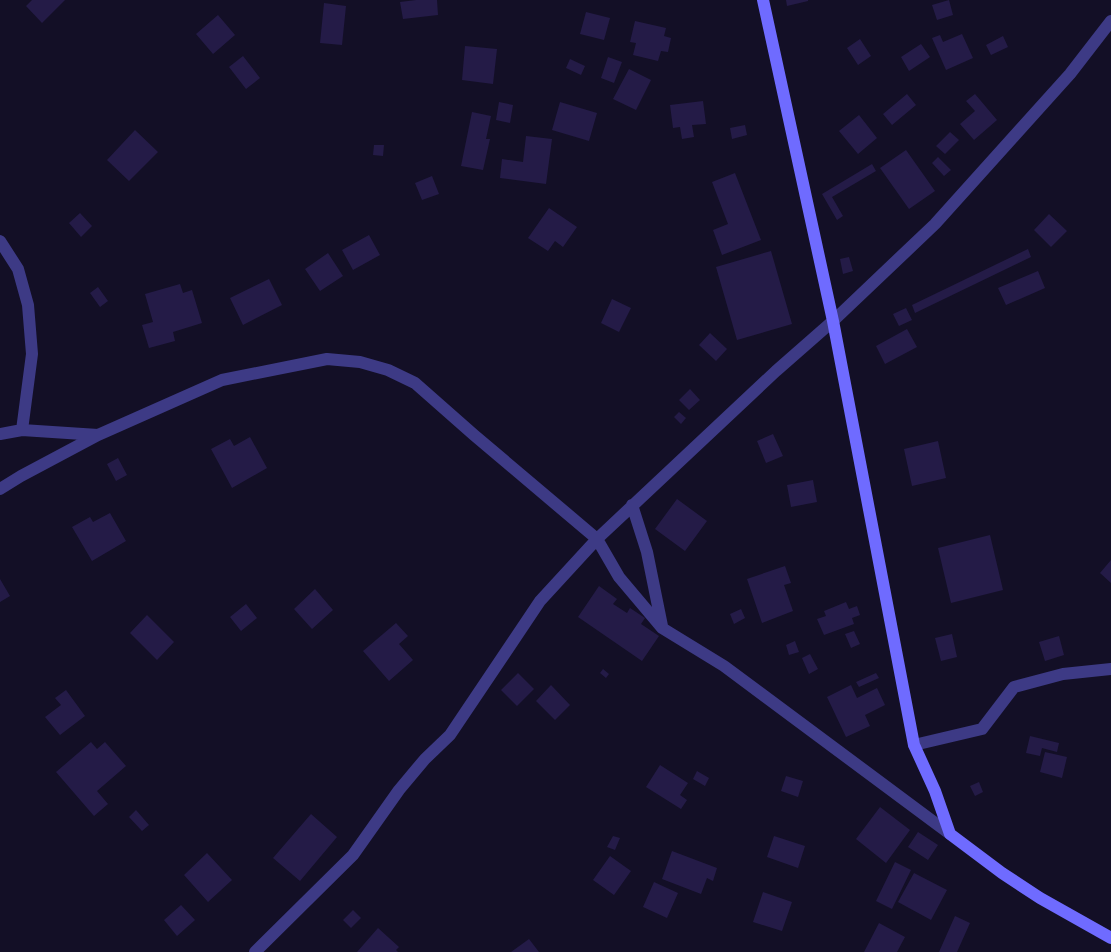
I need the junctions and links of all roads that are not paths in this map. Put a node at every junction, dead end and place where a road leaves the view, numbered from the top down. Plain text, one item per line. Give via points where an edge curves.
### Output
1 (762, 0) edge
2 (1111, 21) edge
3 (0, 241) edge
4 (833, 321) junction
5 (22, 430) junction
6 (0, 434) edge
7 (98, 435) junction
8 (0, 489) edge
9 (632, 505) junction
10 (597, 539) junction
11 (662, 628) junction
12 (1111, 669) edge
13 (914, 745) junction
14 (950, 834) junction
15 (1111, 938) edge
16 (255, 952) edge

1 - 4 street
2 - 4 street via 1070,74 935,224
3 - 5 street via 18,269 28,305 32,354
4 - 9 street
4 - 13 street
5 - 6 street
5 - 7 street
7 - 8 street
7 - 10 street via 222,380 327,359 360,362 388,370 415,383
9 - 10 street
9 - 11 street via 647,552
10 - 11 street via 618,577
10 - 16 street via 540,601 450,735 398,790 353,855
11 - 14 street via 724,666
12 - 13 street via 1063,674 1014,688 982,729
13 - 14 street
14 - 15 street via 1040,898

